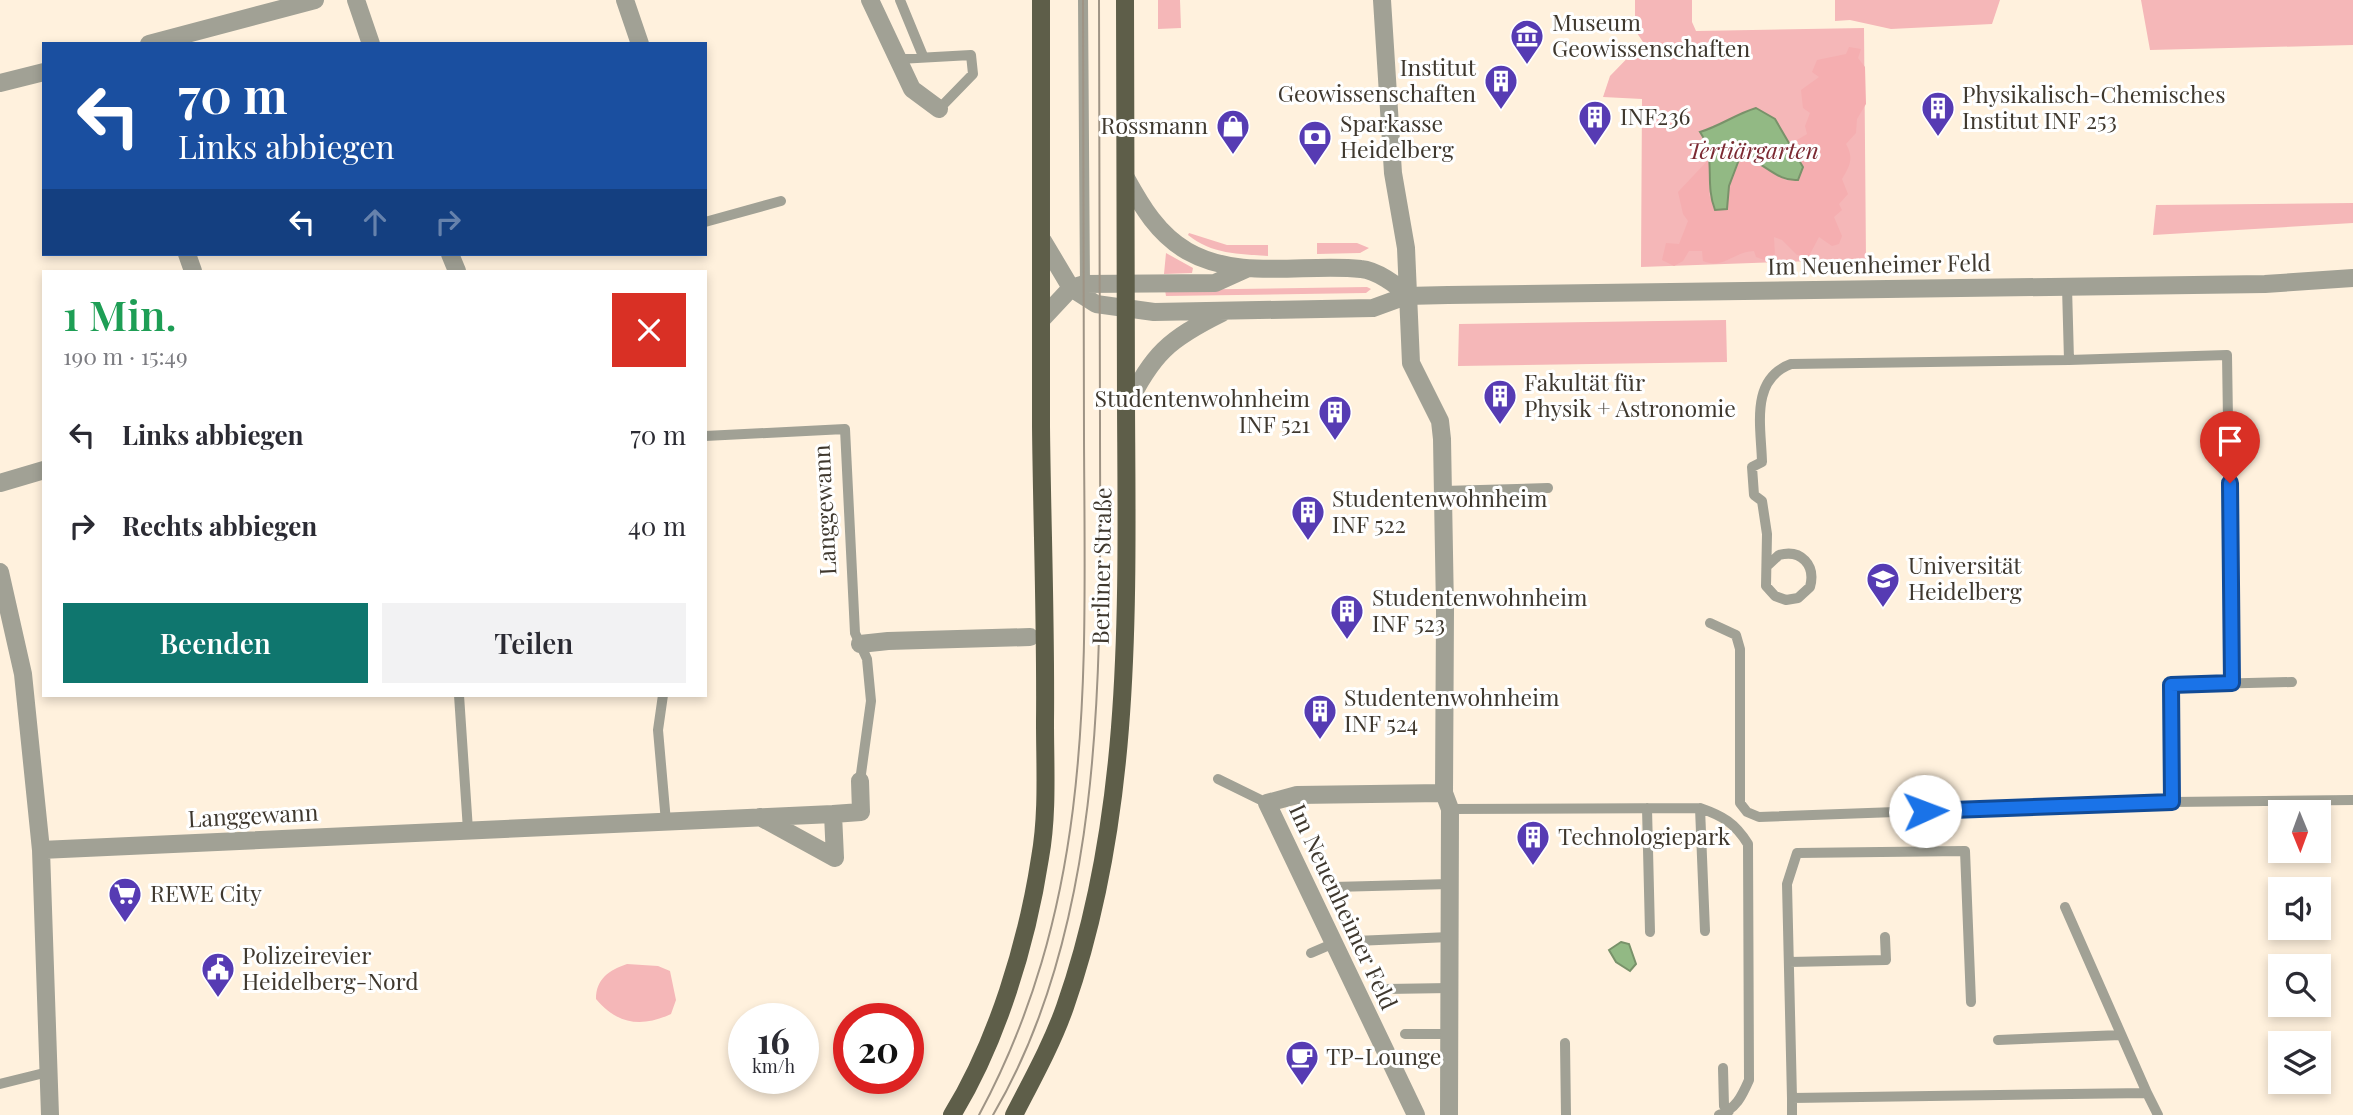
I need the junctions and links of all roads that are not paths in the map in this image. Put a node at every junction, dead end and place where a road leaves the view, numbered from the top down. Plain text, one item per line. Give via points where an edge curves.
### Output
1 (315, 0) edge
2 (356, 0) edge
3 (625, 0) edge
4 (870, 0) edge
5 (900, 0) edge
6 (1041, 0) edge
7 (1083, 0) edge
8 (1125, 0) edge
9 (1382, 0) edge
10 (157, 42) edge
11 (371, 42) edge
12 (639, 42) edge
13 (923, 56) junction
14 (899, 59) junction
15 (42, 72) edge
16 (0, 83) edge
17 (939, 109) joint
18 (1126, 178) junction
19 (781, 201) dead end
20 (707, 221) edge
21 (1043, 241) junction
22 (1250, 268) junction
23 (2353, 278) edge
24 (1125, 284) junction
25 (1077, 286) junction
26 (2067, 287) junction
27 (1406, 296) junction
28 (1125, 309) junction
29 (1230, 309) junction
30 (1042, 319) junction
31 (2069, 360) junction
32 (1126, 408) junction
33 (707, 436) edge
34 (42, 471) edge
35 (0, 483) edge
36 (1548, 488) dead end
37 (1443, 491) junction
38 (1767, 566) junction
39 (0, 572) edge
40 (1710, 623) dead end
41 (1030, 637) dead end
42 (860, 644) junction
43 (2292, 682) dead end
44 (2232, 683) junction
45 (460, 697) edge
46 (663, 697) edge
47 (1218, 779) dead end
48 (860, 781) joint
49 (2353, 800) edge
50 (1447, 801) junction
51 (2172, 802) junction
52 (1267, 803) junction
53 (1740, 803) junction
54 (1647, 808) junction
55 (1700, 808) junction
56 (834, 814) junction
57 (1724, 816) junction
58 (760, 817) junction
59 (666, 822) junction
60 (468, 830) junction
61 (41, 850) junction
62 (1450, 884) junction
63 (1333, 887) dead end
64 (2065, 907) dead end
65 (1705, 931) dead end
66 (1650, 932) dead end
67 (1450, 937) junction
68 (1885, 937) dead end
69 (1355, 941) dead end
70 (1332, 944) junction
71 (1311, 953) dead end
72 (1788, 962) junction
73 (1450, 988) junction
74 (1386, 989) dead end
75 (1971, 1002) dead end
76 (1405, 1034) dead end
77 (1450, 1034) junction
78 (2121, 1035) junction
79 (1998, 1040) dead end
80 (1565, 1043) dead end
81 (1723, 1068) dead end
82 (48, 1072) junction
83 (0, 1084) edge
84 (2147, 1093) junction
85 (1792, 1098) junction
86 (1724, 1113) edge
87 (50, 1115) edge
88 (952, 1115) edge
89 (1014, 1115) edge
90 (1416, 1115) edge
91 (1448, 1115) edge
92 (1566, 1115) edge
93 (1793, 1115) edge
94 (2158, 1115) edge

1 - 10 street
2 - 11 street
3 - 12 street
4 - 14 street
5 - 13 lane
6 - 21 main road
7 - 25 lane
8 - 18 main road, Berliner Straße
9 - 27 street via 1393,173 1406,248
13 - 14 lane
13 - 17 lane via 971,55 973,74
14 - 17 street via 912,89
15 - 16 street
18 - 22 street via 1146,212 1172,241 1209,261
18 - 24 main road, Berliner Straße
19 - 20 lane
21 - 25 street
21 - 30 main road
22 - 24 street via 1215,283
22 - 27 street via 1364,269
23 - 26 street, Im Neuenheimer Feld
24 - 25 street
24 - 28 main road, Berliner Straße
25 - 28 street, Im Neuenheimer Feld via 1096,304
25 - 30 street
26 - 27 street, Im Neuenheimer Feld
26 - 31 lane
27 - 29 street, Im Neuenheimer Feld via 1373,308
27 - 37 street via 1411,363 1440,421
28 - 29 street, Im Neuenheimer Feld
28 - 32 main road, Berliner Straße
29 - 32 street, Im Neuenheimer Feld via 1180,334 1163,348
30 - 88 main road via 1046,611 1041,856 1028,920 984,1054
31 - 38 lane via 1791,364 1778,369 1760,396 1762,462 1752,467 1754,495 1762,500
31 - 44 lane via 2227,355
32 - 89 main road, Berliner Straße via 1128,604 1122,726 1113,794 1087,936 1064,1009
33 - 42 lane, Langgewann via 845,429 855,633
34 - 35 street
36 - 37 lane
37 - 50 street
38 - 38 lane via 1787,553 1802,557 1811,571 1810,587 1798,598 1780,599 1766,586
39 - 61 street via 23,674
40 - 53 lane via 1736,635 1740,649
41 - 42 street
42 - 48 lane, Langgewann via 867,659 871,701
43 - 44 lane
44 - 51 lane via 2171,685
45 - 60 lane
46 - 59 lane via 658,730
47 - 52 lane
48 - 56 street, Langgewann via 861,812
49 - 51 lane
50 - 52 street, Im Neuenheimer Feld via 1297,795
50 - 54 lane
50 - 62 street
51 - 53 lane via 1759,817
52 - 70 street, Im Neuenheimer Feld
53 - 57 lane
54 - 55 lane
54 - 66 lane
55 - 57 lane
55 - 65 lane
56 - 58 street, Langgewann
56 - 58 street via 835,858
57 - 86 lane via 1748,844 1749,1080 1741,1098
58 - 59 street, Langgewann
59 - 60 street, Langgewann
60 - 61 street, Langgewann
61 - 82 street
62 - 63 lane
62 - 67 street
64 - 78 lane
67 - 69 lane
67 - 73 street
68 - 72 lane via 1886,960
70 - 71 lane
70 - 90 street, Im Neuenheimer Feld
72 - 75 lane via 1787,884 1797,853 1965,851
72 - 85 lane
73 - 74 lane
73 - 77 street
76 - 77 lane
77 - 91 street
78 - 79 lane
78 - 84 lane
80 - 92 lane
81 - 86 lane
82 - 83 lane
82 - 87 street
84 - 85 lane
84 - 94 lane
85 - 93 lane

